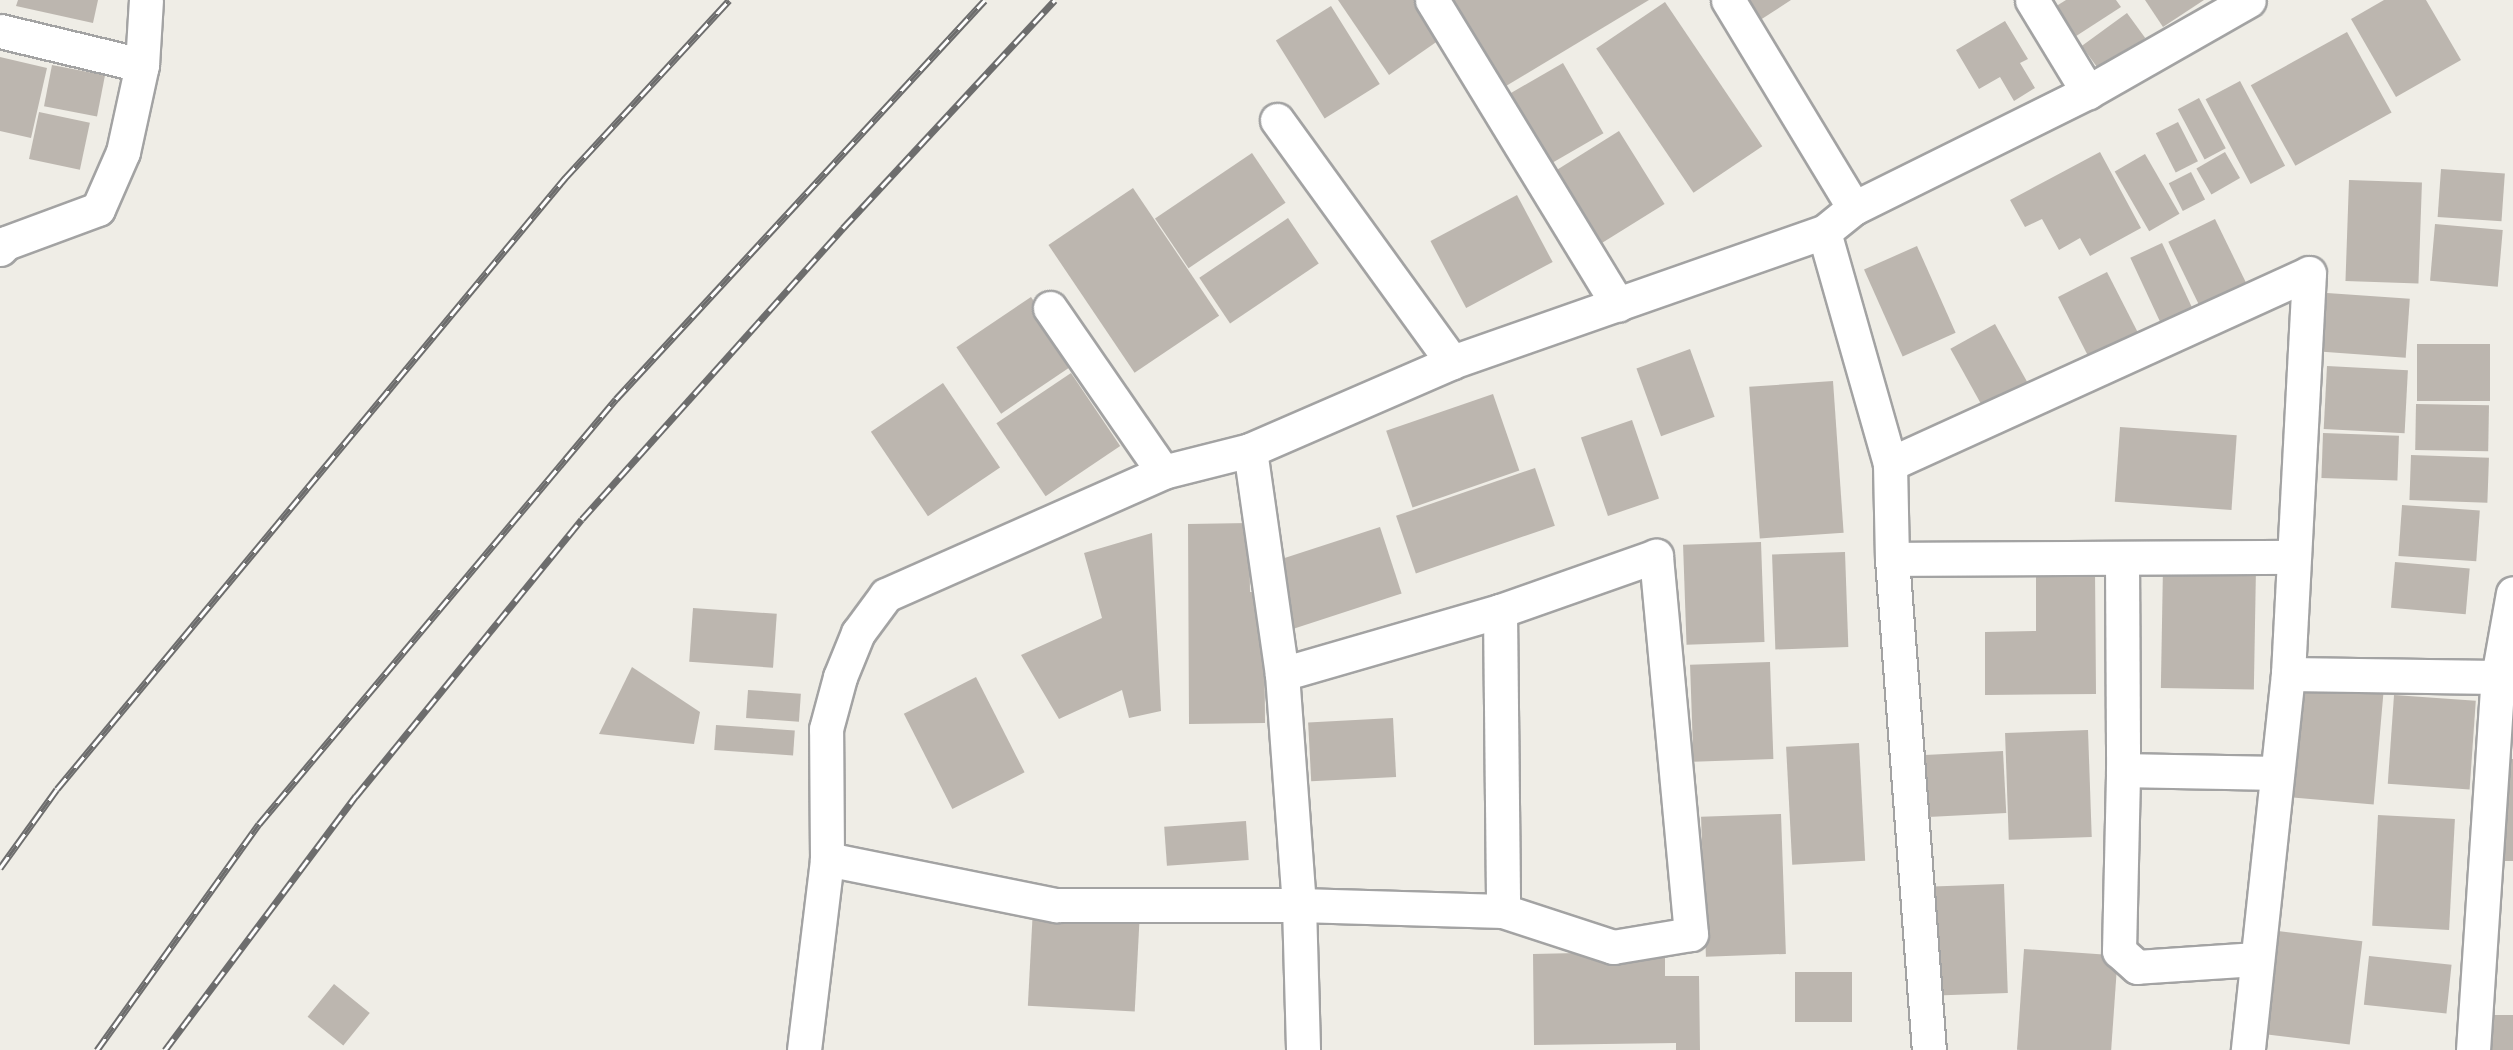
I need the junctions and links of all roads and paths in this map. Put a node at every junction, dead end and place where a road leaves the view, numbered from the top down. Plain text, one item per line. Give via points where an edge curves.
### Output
1 (146, 0) edge
2 (1432, 0) edge
3 (1728, 0) edge
4 (2032, 0) edge
5 (2249, 0) edge
6 (0, 32) edge
7 (142, 65) junction
8 (2088, 92) junction
9 (1277, 120) dead end
10 (1854, 207) junction
11 (1824, 232) junction
12 (0, 249) edge
13 (1618, 305) junction
14 (1050, 308) dead end
15 (1452, 362) junction
16 (1250, 450) junction
17 (1890, 464) junction
18 (1163, 472) junction
19 (2292, 557) junction
20 (2122, 558) junction
21 (1892, 559) junction
22 (2513, 593) edge
23 (1500, 610) junction
24 (1282, 674) junction
25 (2288, 674) junction
26 (2498, 677) junction
27 (2123, 770) junction
28 (2276, 773) junction
29 (827, 859) junction
30 (1299, 905) junction
31 (1503, 911) junction
32 (2256, 959) junction
33 (804, 1050) edge
34 (1303, 1050) edge
35 (1929, 1050) edge
36 (2248, 1050) edge
37 (2474, 1050) edge

1 - 7 street
2 - 13 street
3 - 10 street
4 - 8 street
5 - 8 street
6 - 7 street
7 - 12 street via 123,152 98,209 6,243
8 - 10 street
9 - 15 street
10 - 11 street
11 - 13 street
11 - 17 street
13 - 15 street
14 - 18 street
15 - 16 street
16 - 18 street
16 - 24 street
17 - 19 street via 2309,273
17 - 21 street
18 - 29 street via 886,595 858,633 840,677 826,729
19 - 20 street
19 - 25 street
20 - 21 street
20 - 27 street
21 - 35 street
22 - 26 street
23 - 24 street
23 - 31 street
23 - 31 street via 1656,556 1691,934 1613,947
24 - 30 street
25 - 26 street
25 - 28 street
26 - 37 street
27 - 28 street
27 - 32 street via 2119,951 2137,967
28 - 32 street
29 - 30 street via 1056,905
29 - 33 street
30 - 31 street
30 - 34 street
32 - 36 street

